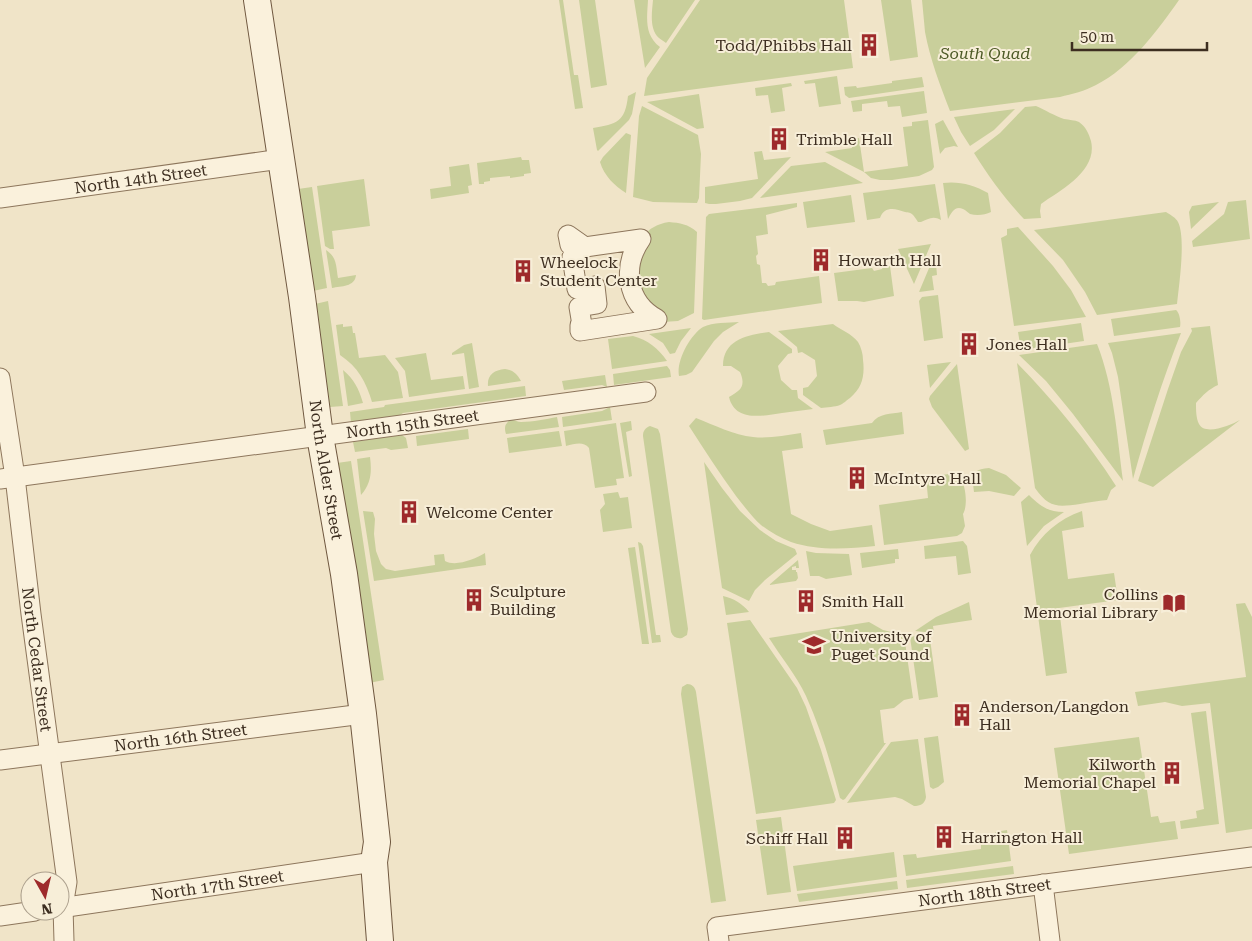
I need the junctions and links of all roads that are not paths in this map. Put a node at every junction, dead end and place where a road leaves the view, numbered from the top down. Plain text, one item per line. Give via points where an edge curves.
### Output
1 (257, 0) edge
2 (281, 159) junction
3 (0, 198) edge
4 (657, 319) joint
5 (0, 378) edge
6 (646, 392) dead end
7 (320, 436) junction
8 (7, 478) edge
9 (363, 714) junction
10 (51, 753) junction
11 (0, 760) edge
12 (1252, 858) edge
13 (374, 862) junction
14 (66, 871) edge
15 (1043, 884) junction
16 (70, 907) edge
17 (20, 913) edge
18 (0, 916) edge
19 (62, 921) edge
20 (718, 934) edge
21 (64, 941) edge
22 (380, 941) edge
23 (1050, 941) edge

1 - 2 street, North Alder Street
2 - 3 street, North 14th Street
2 - 7 street, North Alder Street
4 - 4 street via 645,312 630,283 630,263 640,239 585,247 568,234 570,246 574,245 575,250 576,256 572,256 577,288 594,286 597,304 579,307 580,331
5 - 8 street, North Cedar Street
6 - 7 street, North 15th Street
7 - 8 street, North 15th Street
7 - 9 street, North Alder Street via 344,574
8 - 10 street, North Cedar Street
9 - 10 street, North 16th Street
9 - 13 street, North Alder Street via 377,842
10 - 11 street, North 16th Street
10 - 14 street, North Cedar Street
12 - 15 street, North 18th Street
13 - 16 street, North 17th Street
13 - 22 street, North Alder Street
15 - 20 street, North 18th Street
15 - 23 street
17 - 18 street
19 - 21 street, North Cedar Street

